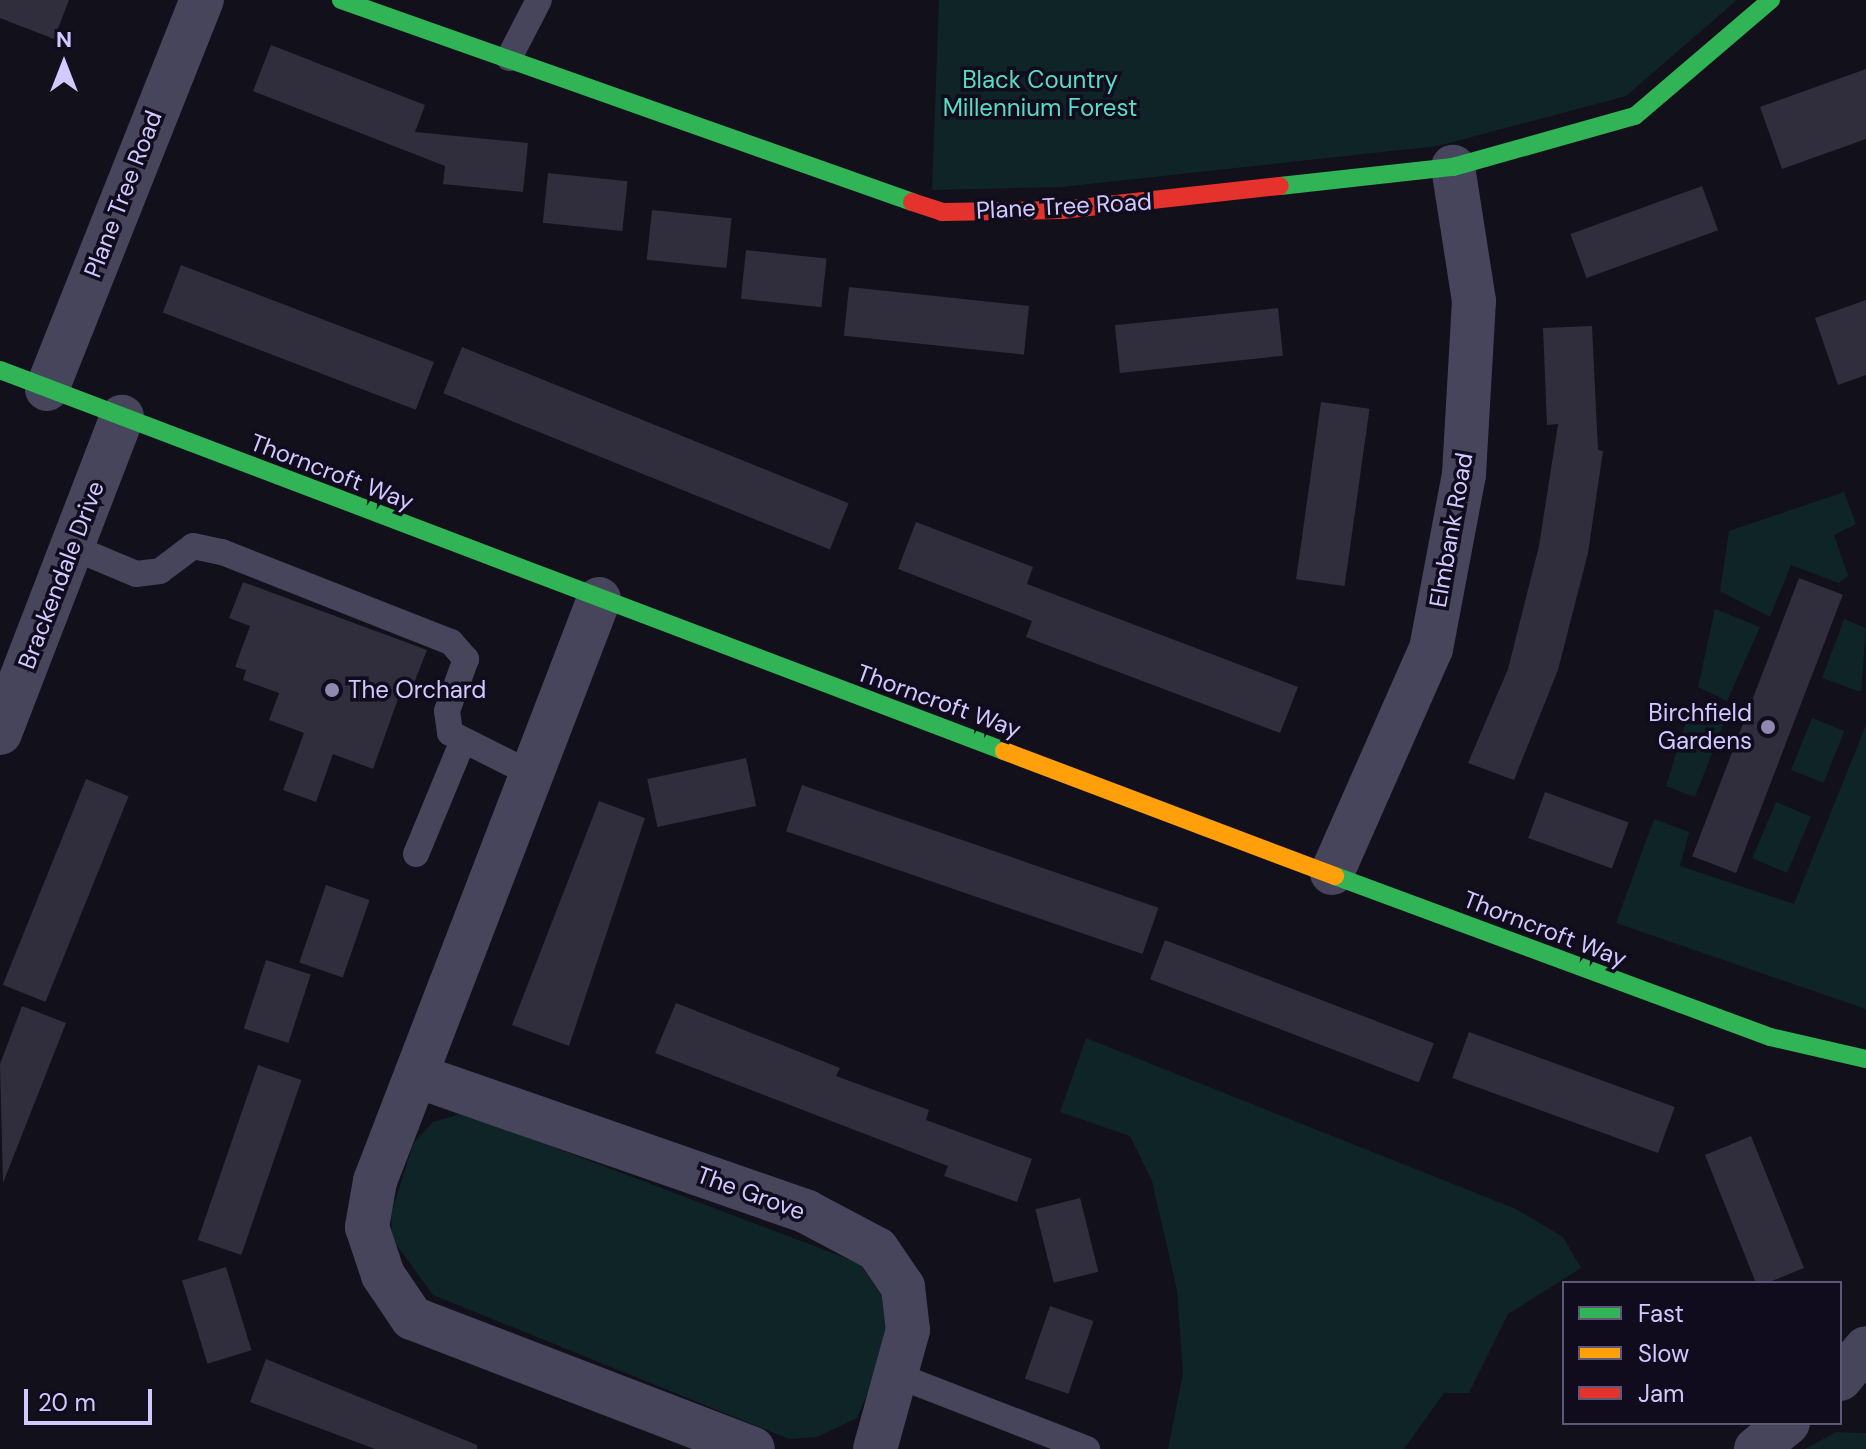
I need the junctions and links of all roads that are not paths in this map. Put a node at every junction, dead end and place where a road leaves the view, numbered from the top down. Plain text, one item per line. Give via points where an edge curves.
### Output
1 (202, 0) edge
2 (341, 0) edge
3 (539, 0) edge
4 (1771, 0) edge
5 (396, 10) edge
6 (509, 58) junction
7 (1453, 167) junction
8 (0, 370) edge
9 (47, 389) junction
10 (122, 417) junction
11 (72, 547) junction
12 (599, 599) junction
13 (0, 733) edge
14 (462, 743) junction
15 (533, 775) junction
16 (416, 854) dead end
17 (1332, 873) junction
18 (1866, 1059) edge
19 (420, 1077) junction
20 (896, 1375) junction
21 (1786, 1425) edge
22 (670, 1436) edge
23 (753, 1449) edge
24 (875, 1449) edge
25 (1087, 1449) edge
26 (1756, 1449) edge

1 - 9 street, Plane Tree Road
2 - 5 street, Plane Tree Road
3 - 6 lane
4 - 7 street, Plane Tree Road via 1635,116
5 - 6 street, Plane Tree Road
6 - 7 street, Plane Tree Road via 942,212 1062,210
7 - 17 street, Elmbank Road via 1474,301 1464,474 1431,649
8 - 9 street, Thorncroft Way
9 - 10 street, Thorncroft Way
10 - 11 street, Brackendale Drive
10 - 12 street, Thorncroft Way
11 - 13 street, Brackendale Drive
11 - 14 lane via 136,574 160,571 193,546 222,552 451,642 466,659 447,711 450,733
12 - 15 street
12 - 17 street, Thorncroft Way
14 - 15 lane
14 - 16 lane
15 - 19 street
17 - 18 street, Thorncroft Way via 1770,1037
19 - 20 street, The Grove via 807,1212 877,1249 903,1287 908,1330
19 - 22 street via 375,1181 367,1227 383,1275 412,1318
20 - 24 street, The Grove
20 - 25 lane
21 - 26 street
22 - 23 street

